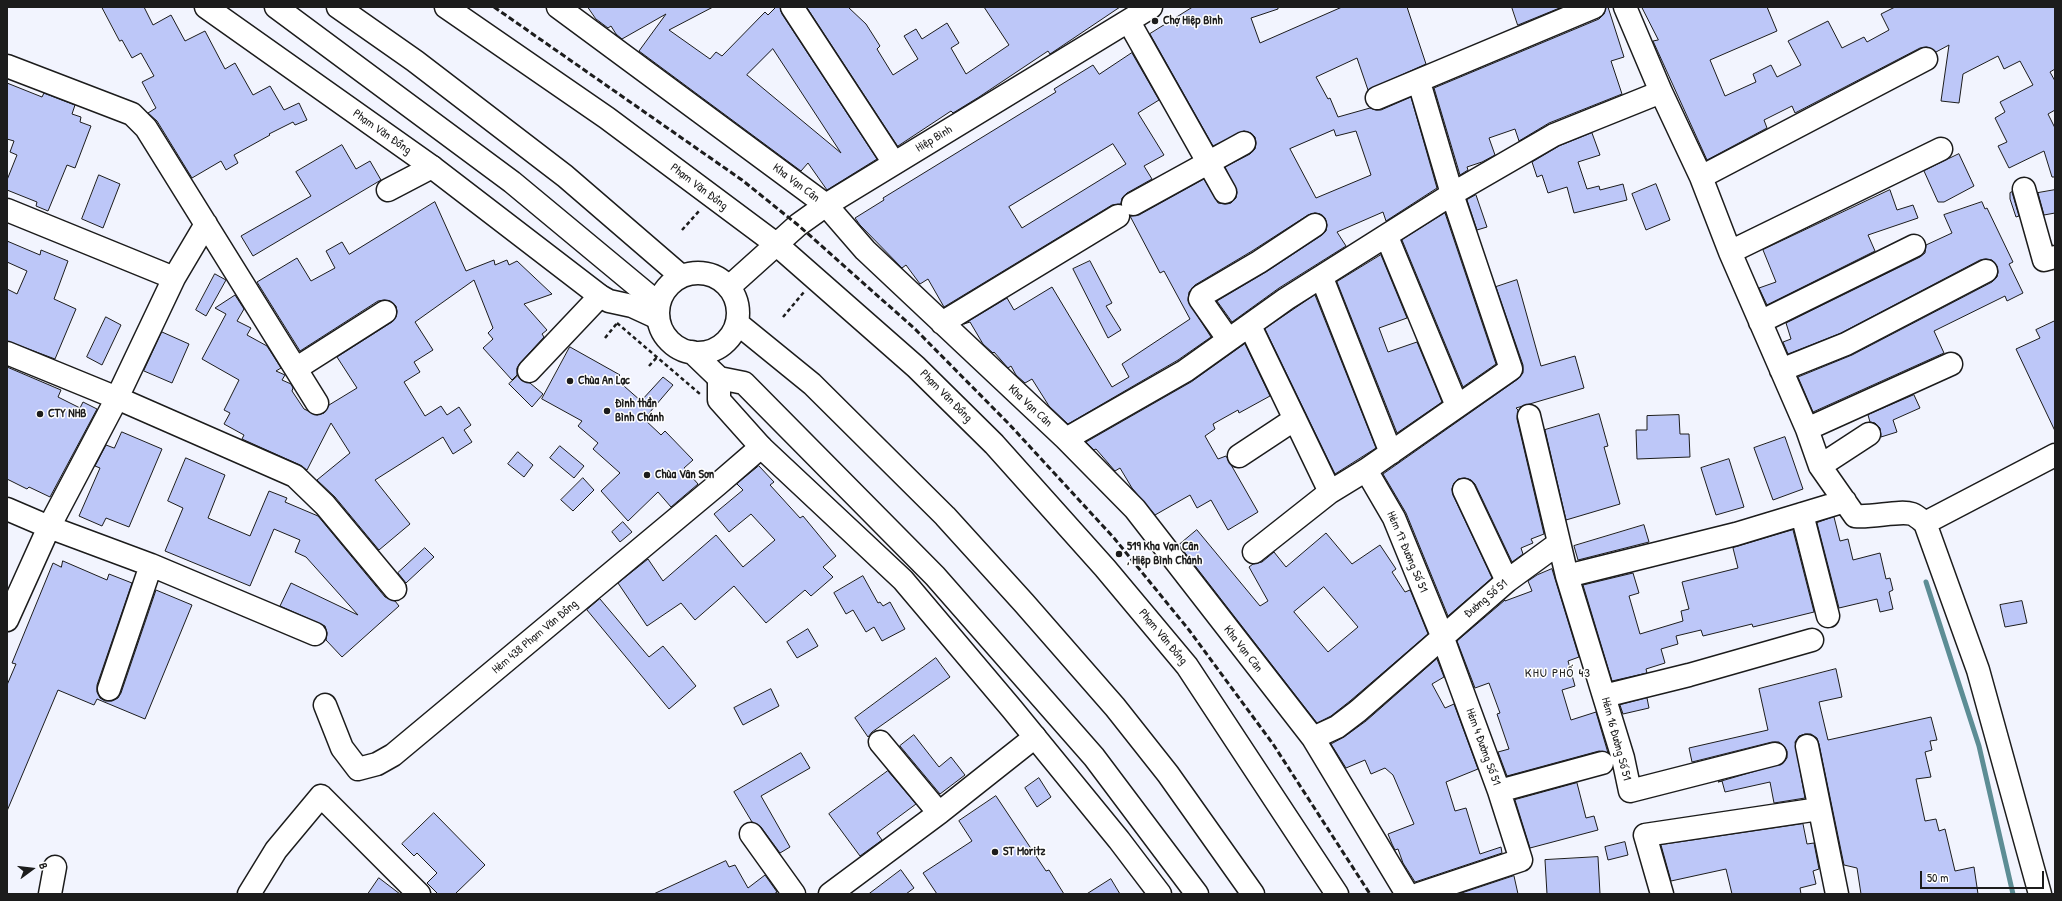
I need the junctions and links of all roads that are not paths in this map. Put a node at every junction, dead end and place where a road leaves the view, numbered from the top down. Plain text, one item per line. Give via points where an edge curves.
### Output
1 (206, 7) edge
2 (276, 7) edge
3 (338, 7) edge
4 (446, 7) edge
5 (559, 7) edge
6 (792, 7) edge
7 (1151, 7) edge
8 (1594, 7) edge
9 (1625, 7) edge
10 (1129, 22) junction
11 (1926, 59) dead end
12 (7, 66) edge
13 (1418, 82) junction
14 (1661, 92) junction
15 (1377, 98) dead end
16 (1244, 143) dead end
17 (1941, 149) dead end
18 (1209, 162) junction
19 (894, 163) junction
20 (432, 166) junction
21 (1701, 177) junction
22 (2024, 189) dead end
23 (388, 190) dead end
24 (1225, 192) dead end
25 (1452, 194) junction
26 (826, 205) junction
27 (7, 210) edge
28 (206, 224) junction
29 (1315, 225) dead end
30 (1387, 237) junction
31 (776, 244) junction
32 (1914, 246) dead end
33 (1730, 252) junction
34 (2055, 257) edge
35 (1986, 271) dead end
36 (682, 276) junction
37 (174, 278) junction
38 (1322, 278) junction
39 (729, 287) junction
40 (597, 300) junction
41 (658, 311) junction
42 (385, 312) dead end
43 (1760, 322) junction
44 (737, 323) junction
45 (942, 323) junction
46 (1250, 326) junction
47 (1228, 339) junction
48 (692, 352) junction
49 (7, 353) edge
50 (1951, 364) dead end
51 (297, 368) junction
52 (1781, 370) junction
53 (529, 371) dead end
54 (719, 378) junction
55 (117, 398) junction
56 (317, 403) dead end
57 (1456, 406) junction
58 (1529, 416) dead end
59 (1295, 419) junction
60 (1807, 429) junction
61 (1868, 434) dead end
62 (1066, 439) junction
63 (760, 446) junction
64 (1391, 453) junction
65 (2055, 455) edge
66 (1239, 456) dead end
67 (1820, 466) junction
68 (1366, 470) junction
69 (1464, 490) dead end
70 (1330, 492) junction
71 (1845, 501) junction
72 (7, 509) edge
73 (1802, 514) junction
74 (1925, 523) junction
75 (49, 527) junction
76 (1559, 543) junction
77 (1254, 552) dead end
78 (151, 565) junction
79 (1567, 576) junction
80 (1507, 581) junction
81 (395, 589) dead end
82 (1828, 616) dead end
83 (7, 620) edge
84 (315, 634) dead end
85 (1442, 636) junction
86 (1812, 640) dead end
87 (109, 689) dead end
88 (1604, 696) junction
89 (325, 705) dead end
90 (1035, 737) junction
91 (1313, 738) junction
92 (880, 742) dead end
93 (1807, 746) dead end
94 (1775, 754) dead end
95 (1602, 763) dead end
96 (1498, 791) junction
97 (1819, 809) junction
98 (939, 813) junction
99 (751, 834) dead end
100 (55, 867) dead end
101 (50, 894) edge
102 (249, 894) edge
103 (419, 894) edge
104 (794, 894) edge
105 (830, 894) edge
106 (1160, 894) edge
107 (1197, 894) edge
108 (1253, 894) edge
109 (1337, 894) edge
110 (1407, 894) edge
111 (1419, 894) edge
112 (1662, 894) edge
113 (1837, 894) edge
114 (2040, 894) edge

1 - 20 main road, Phạm Văn Đồng
2 - 41 main road via 512,182
3 - 36 main road via 415,61 565,176
4 - 31 main road, Phạm Văn Đồng via 607,118
5 - 26 main road, Kha Vạn Cân
6 - 19 main road
7 - 10 main road, Hiệp Bình
8 - 13 main road
9 - 14 main road
10 - 18 main road
10 - 19 main road, Hiệp Bình
11 - 21 main road
12 - 28 main road via 132,114 146,128
13 - 15 main road
13 - 25 main road
14 - 21 main road
14 - 25 main road via 1554,135
16 - 18 main road
17 - 33 main road
18 - 24 main road
18 - 45 main road via 1125,210
19 - 26 main road, Hiệp Bình
20 - 23 main road
20 - 40 main road, Phạm Văn Đồng
21 - 33 main road
22 - 34 main road via 2044,260
25 - 30 main road
25 - 57 main road via 1511,369
26 - 31 main road, Hiệp Bình
26 - 45 main road, Kha Vạn Cân via 865,250
27 - 37 main road
28 - 37 main road
28 - 51 main road
29 - 47 main road via 1201,296 1200,299
30 - 38 main road
30 - 57 main road
31 - 39 main road, Hiệp Bình
31 - 109 main road, Phạm Văn Đồng via 922,372 994,444 1105,568 1187,666
32 - 43 main road
33 - 43 main road
35 - 52 main road via 1846,344
36 - 39 main road via 692,272 708,274
36 - 41 main road via 669,285
37 - 55 main road
38 - 46 main road via 1286,299
38 - 64 main road
39 - 44 main road via 739,307
40 - 41 main road, Phạm Văn Đồng
40 - 53 main road
41 - 48 main road via 662,331 670,341
42 - 51 main road
43 - 52 main road
44 - 48 main road via 722,345 709,351
44 - 108 main road via 812,384 945,516 1024,603 1115,707 1168,774
45 - 62 main road, Kha Vạn Cân
46 - 47 main road
46 - 59 main road
47 - 62 main road via 1185,371
48 - 54 main road
49 - 55 main road
50 - 60 main road
51 - 56 main road
52 - 60 main road
54 - 63 main road via 719,400
54 - 107 main road via 744,384 935,576 1094,757
55 - 75 main road
55 - 81 main road via 295,476 325,504
57 - 64 main road
58 - 76 main road
59 - 66 main road
59 - 70 main road
60 - 67 main road
61 - 67 main road
62 - 91 main road, Kha Vạn Cân via 1135,509
63 - 89 main road, Hẻm 438 Phạm Văn Đồng via 717,485 393,755 377,764 358,769 342,748
63 - 90 main road via 903,580
64 - 68 main road
65 - 74 main road
67 - 71 main road
68 - 70 main road
68 - 85 main road, Hẻm 17 Đường Số 51 via 1394,518
69 - 80 main road
70 - 77 main road
71 - 73 main road
71 - 74 main road via 1855,516 1868,518 1903,513 1912,514
72 - 75 main road
73 - 79 main road via 1736,534
73 - 82 main road
74 - 114 main road via 1978,670
75 - 78 main road
75 - 83 main road
76 - 79 main road, Hẻm 16 Đường Số 51
76 - 80 main road, Đường Số 51
78 - 84 main road
78 - 87 main road
79 - 88 main road, Hẻm 16 Đường Số 51
80 - 85 main road, Đường Số 51
85 - 91 main road, Đường Số 51 via 1358,711 1337,727
85 - 96 main road, Hẻm 4 Đường Số 51
86 - 88 main road
88 - 94 main road, Hẻm 16 Đường Số 51 via 1630,791
90 - 98 main road
90 - 106 main road
91 - 110 main road, Kha Vạn Cân
92 - 98 main road
93 - 97 main road
95 - 96 main road
96 - 111 main road, Hẻm 4 Đường Số 51 via 1521,860
97 - 112 main road via 1645,835
97 - 113 main road
98 - 105 main road
99 - 104 main road
100 - 101 main road
102 - 103 main road via 276,850 321,796

